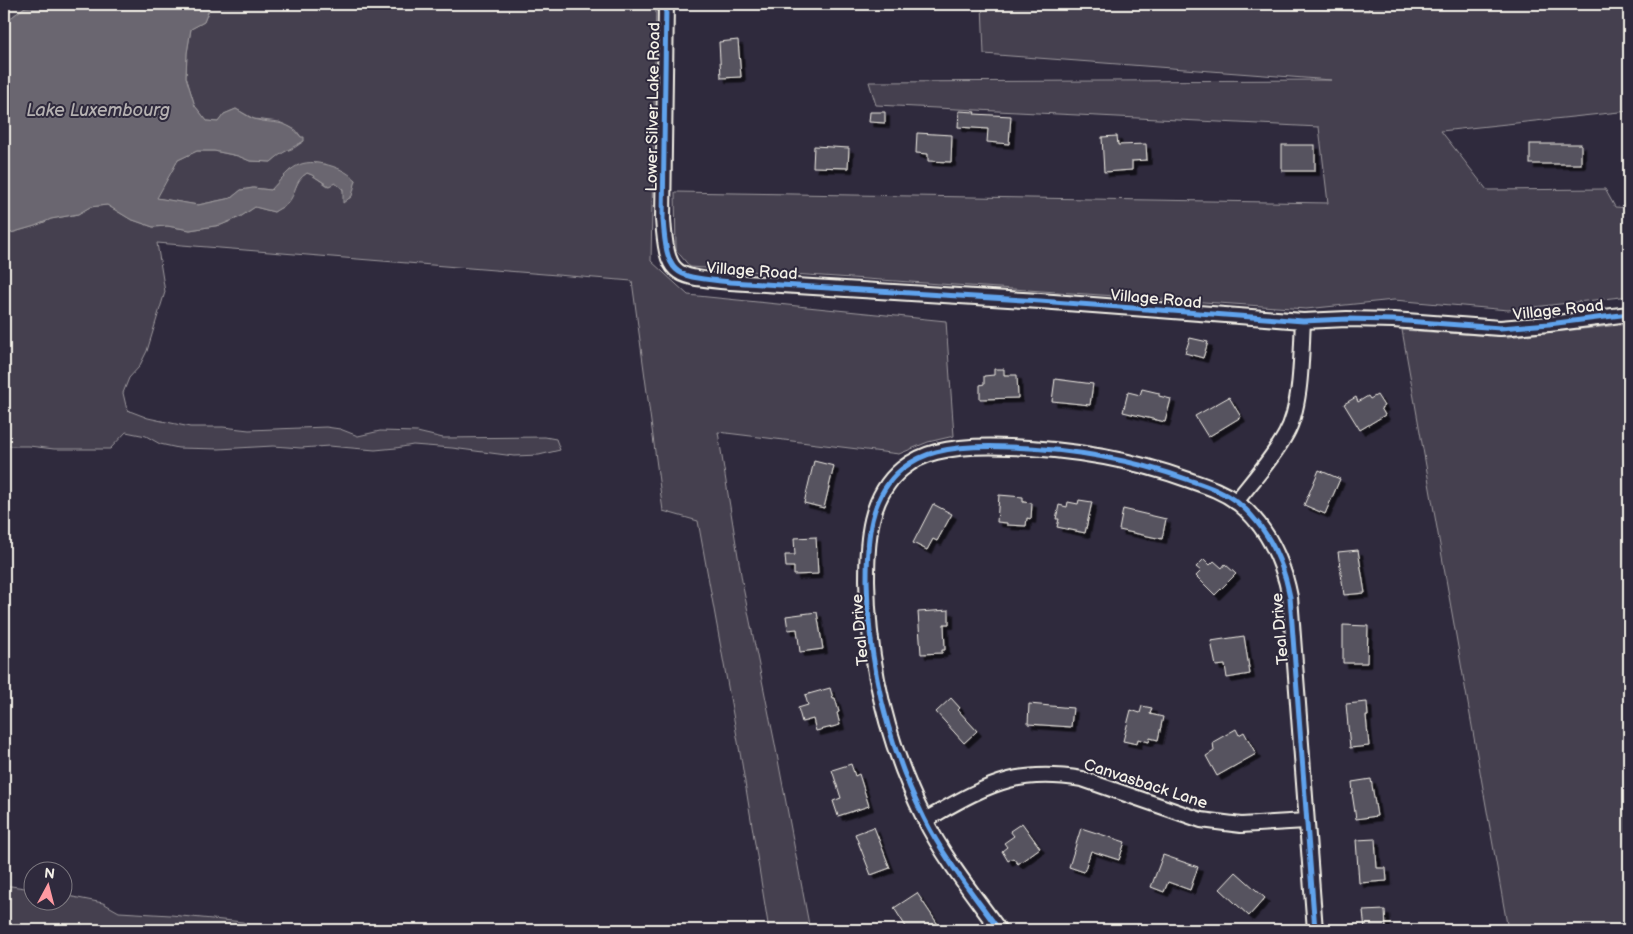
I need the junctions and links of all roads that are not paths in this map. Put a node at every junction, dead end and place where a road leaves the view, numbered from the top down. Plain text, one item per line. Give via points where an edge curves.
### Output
1 (666, 4) edge
2 (682, 274) joint
3 (1629, 314) edge
4 (1303, 321) junction
5 (1236, 502) junction
6 (925, 820) junction
7 (1306, 821) junction
8 (999, 930) edge
9 (1315, 930) edge

1 - 2 street, Lower Silver Lake Road via 665,243 673,267
2 - 4 street, Village Road via 730,282
3 - 4 street, Village Road via 1500,328 1393,320
4 - 5 street via 1293,418 1278,447
5 - 6 street, Teal Drive via 1209,487 1170,473 1118,460 1034,448 938,451 899,472 886,487 872,517 867,563 868,608 881,702 910,788
5 - 7 street, Teal Drive via 1269,539 1279,558 1290,597
6 - 7 street, Canvasback Lane via 973,794 1007,781 1062,776 1082,779 1201,820 1241,824
6 - 8 street, Teal Drive
7 - 9 street, Teal Drive

